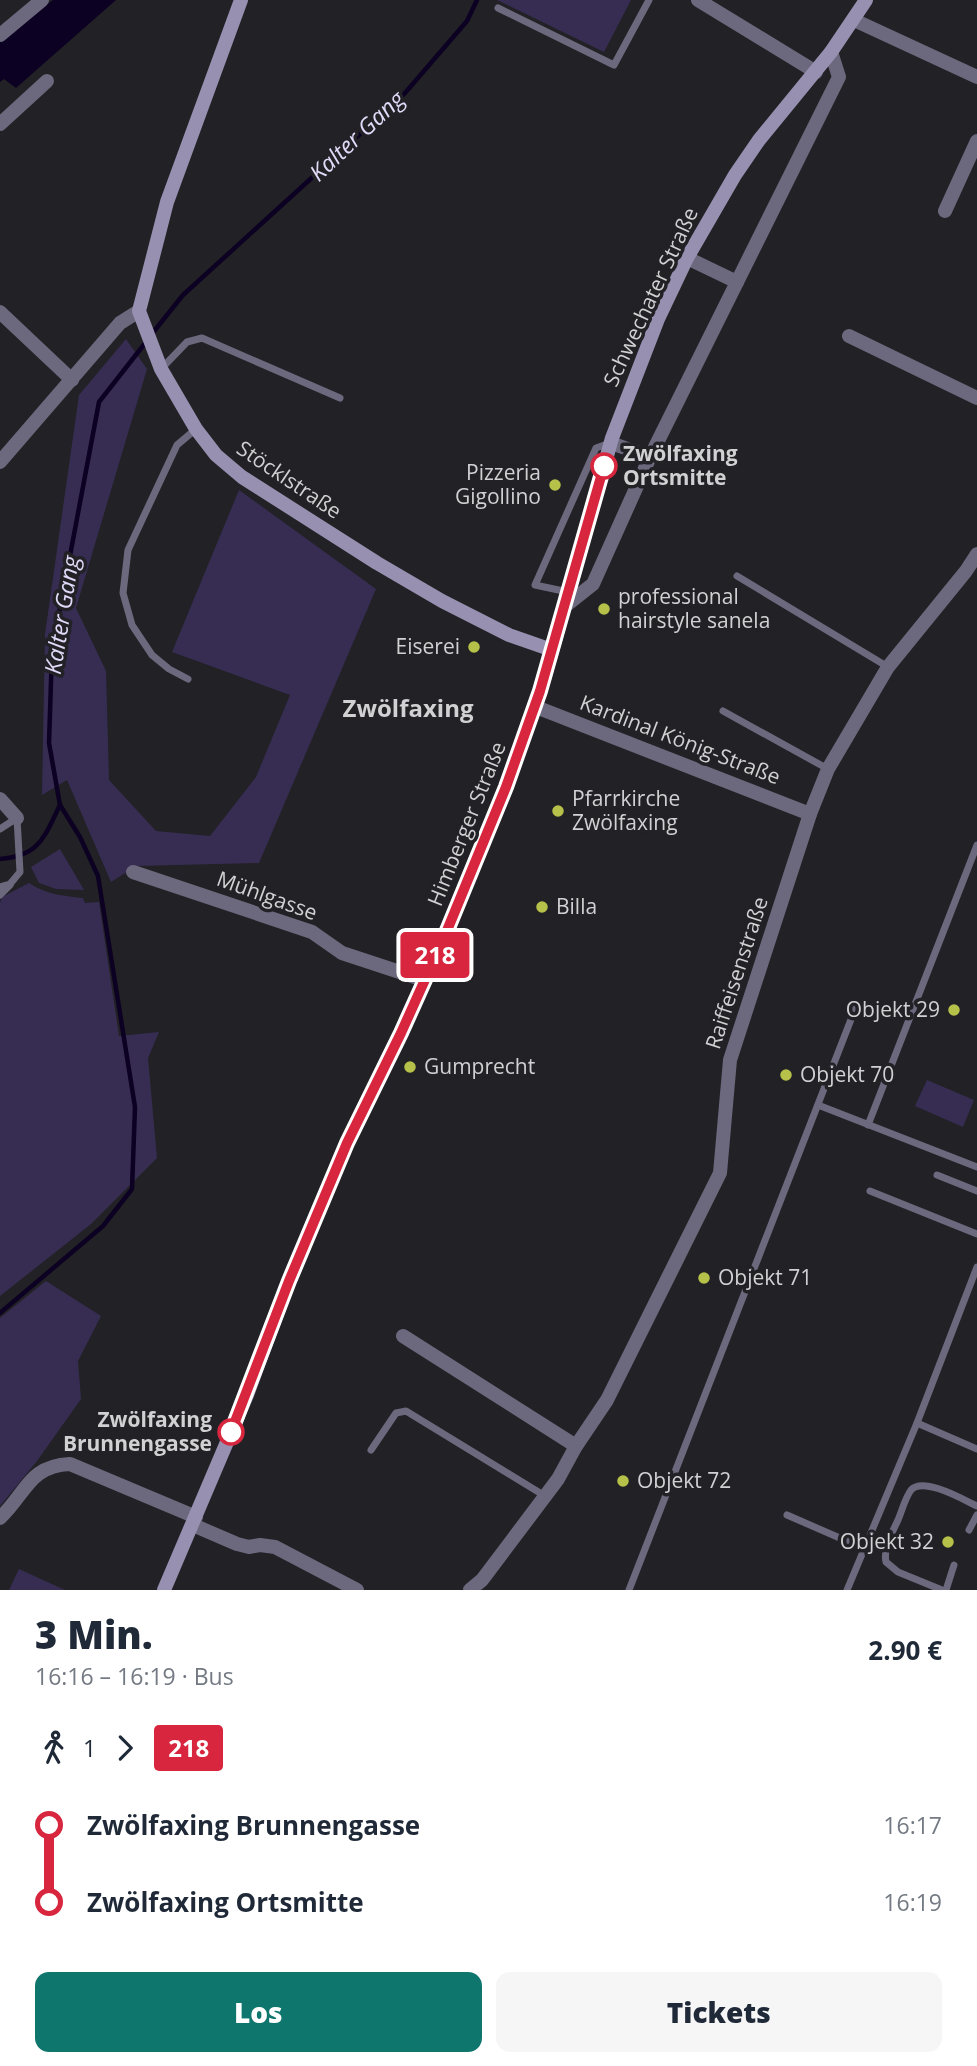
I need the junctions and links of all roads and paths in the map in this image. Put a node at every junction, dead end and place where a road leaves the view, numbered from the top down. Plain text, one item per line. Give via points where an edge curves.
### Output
1 (42, 0) edge
2 (241, 0) edge
3 (649, 0) edge
4 (698, 0) edge
5 (866, 0) edge
6 (498, 8) dead end
7 (854, 20) junction
8 (0, 35) edge
9 (831, 52) junction
10 (816, 72) junction
11 (977, 76) edge
12 (47, 81) dead end
13 (0, 124) edge
14 (977, 141) edge
15 (945, 211) dead end
16 (687, 258) junction
17 (737, 282) junction
18 (139, 311) junction
19 (0, 312) edge
20 (849, 336) dead end
21 (161, 369) junction
22 (72, 380) junction
23 (340, 398) dead end
24 (977, 398) edge
25 (196, 429) junction
26 (611, 443) junction
27 (650, 457) junction
28 (0, 462) edge
29 (977, 554) edge
30 (972, 574) edge
31 (737, 576) dead end
32 (568, 592) junction
33 (564, 607) junction
34 (552, 650) junction
35 (888, 667) junction
36 (188, 679) dead end
37 (536, 707) junction
38 (723, 711) dead end
39 (828, 769) junction
40 (0, 799) edge
41 (810, 814) junction
42 (17, 818) junction
43 (0, 829) edge
44 (977, 845) edge
45 (133, 872) dead end
46 (10, 884) junction
47 (0, 887) edge
48 (0, 895) edge
49 (424, 980) junction
50 (857, 1004) dead end
51 (818, 1105) junction
52 (868, 1125) junction
53 (977, 1167) edge
54 (937, 1175) dead end
55 (870, 1191) dead end
56 (977, 1191) edge
57 (977, 1234) edge
58 (977, 1267) edge
59 (403, 1336) dead end
60 (917, 1423) junction
61 (576, 1446) junction
62 (977, 1449) edge
63 (371, 1450) dead end
64 (545, 1496) junction
65 (977, 1506) edge
66 (977, 1515) edge
67 (787, 1516) dead end
68 (0, 1518) edge
69 (194, 1521) junction
70 (969, 1530) dead end
71 (865, 1549) junction
72 (954, 1565) dead end
73 (164, 1590) edge
74 (357, 1590) edge
75 (470, 1590) edge
76 (629, 1590) edge
77 (847, 1590) edge
78 (944, 1590) edge

1 - 8 street
2 - 18 main road via 167,202
3 - 6 lane via 614,65
4 - 10 street
5 - 7 main road, Schwechater Straße
7 - 9 main road, Schwechater Straße
7 - 11 street
9 - 10 main road, Schwechater Straße
9 - 17 street via 839,77
10 - 16 main road, Schwechater Straße via 759,140
12 - 13 street
14 - 15 street
16 - 17 street
16 - 26 main road, Schwechater Straße via 640,363
17 - 27 street
18 - 21 main road, Stöcklstraße
18 - 22 street via 120,323
19 - 22 street
20 - 24 street
21 - 23 lane via 187,342 202,338
21 - 25 main road, Stöcklstraße
22 - 28 street
25 - 34 main road, Stöcklstraße via 216,455 242,477 377,563 475,619
25 - 36 lane via 177,445 128,550 123,593 132,625 152,655
26 - 27 street
26 - 32 main road, Schwechater Straße
26 - 32 lane via 596,448 535,585
27 - 33 street via 593,584
29 - 30 street, Raiffeisenstraße
30 - 35 street, Raiffeisenstraße
31 - 35 lane
32 - 33 main road, Schwechater Straße
33 - 34 main road, Schwechater Straße
34 - 37 main road, Himberger Straße
35 - 39 street, Raiffeisenstraße
37 - 41 street, Kardinal König-Straße
37 - 49 main road, Himberger Straße
38 - 39 lane
39 - 41 street, Raiffeisenstraße
40 - 42 street
41 - 61 street, Raiffeisenstraße via 730,1060 720,1172 607,1400
42 - 43 lane
42 - 46 lane via 20,872
44 - 52 lane
45 - 49 street, Mühlgasse via 312,932 342,953
46 - 47 lane
46 - 48 lane
49 - 69 main road, Himberger Straße via 347,1143
50 - 51 lane
51 - 52 lane
51 - 76 lane
52 - 53 lane
54 - 56 lane
55 - 57 lane
58 - 60 lane
59 - 61 street
60 - 62 lane
60 - 71 lane
61 - 64 street, Raiffeisenstraße
63 - 64 lane via 396,1413 406,1411
64 - 75 street, Raiffeisenstraße
65 - 78 lane via 937,1488 915,1486 896,1524 884,1555 886,1562 898,1572
66 - 70 lane
67 - 71 lane
68 - 69 street via 38,1472 70,1464
69 - 73 main road, Himberger Straße
69 - 74 street via 249,1547 275,1547
71 - 77 lane
72 - 78 lane

